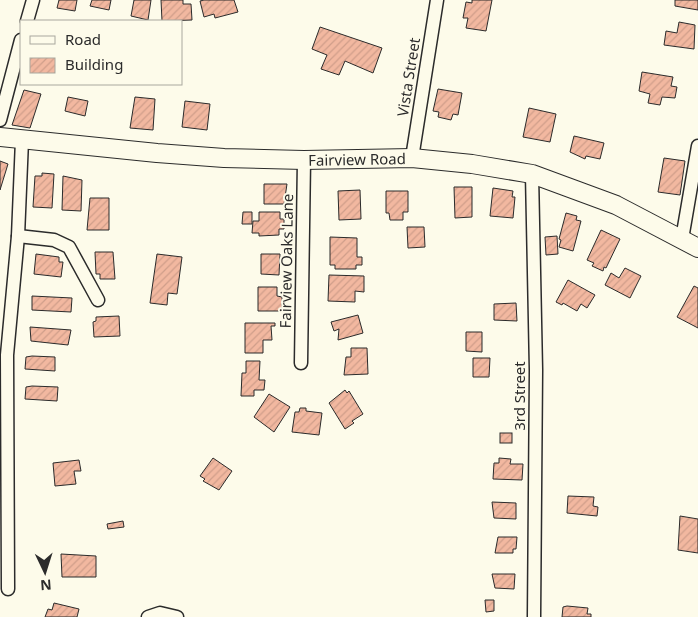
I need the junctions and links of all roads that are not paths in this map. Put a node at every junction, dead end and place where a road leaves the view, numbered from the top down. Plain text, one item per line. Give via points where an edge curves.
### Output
1 (33, 0) edge
2 (437, 0) edge
3 (27, 20) edge
4 (20, 44) edge
5 (0, 120) edge
6 (0, 137) edge
7 (22, 140) junction
8 (698, 146) edge
9 (412, 158) junction
10 (304, 160) junction
11 (532, 174) junction
12 (18, 236) junction
13 (682, 239) junction
14 (698, 248) edge
15 (98, 300) dead end
16 (301, 363) dead end
17 (8, 589) dead end
18 (148, 617) edge
19 (177, 617) edge
20 (534, 617) edge

1 - 3 street
2 - 9 street, Vista Street
4 - 5 street
6 - 7 main road, Fairview Road
7 - 10 main road, Fairview Road via 157,154
7 - 12 street
8 - 13 street
9 - 10 main road, Fairview Road
9 - 11 main road, Fairview Road
10 - 16 street, Fairview Oaks Lane
11 - 13 main road, Fairview Road via 616,205
11 - 20 street, 3rd Street via 536,370
12 - 15 street via 54,240 69,247
12 - 17 street via 7,355
13 - 14 main road, Fairview Road
18 - 19 street via 160,613

